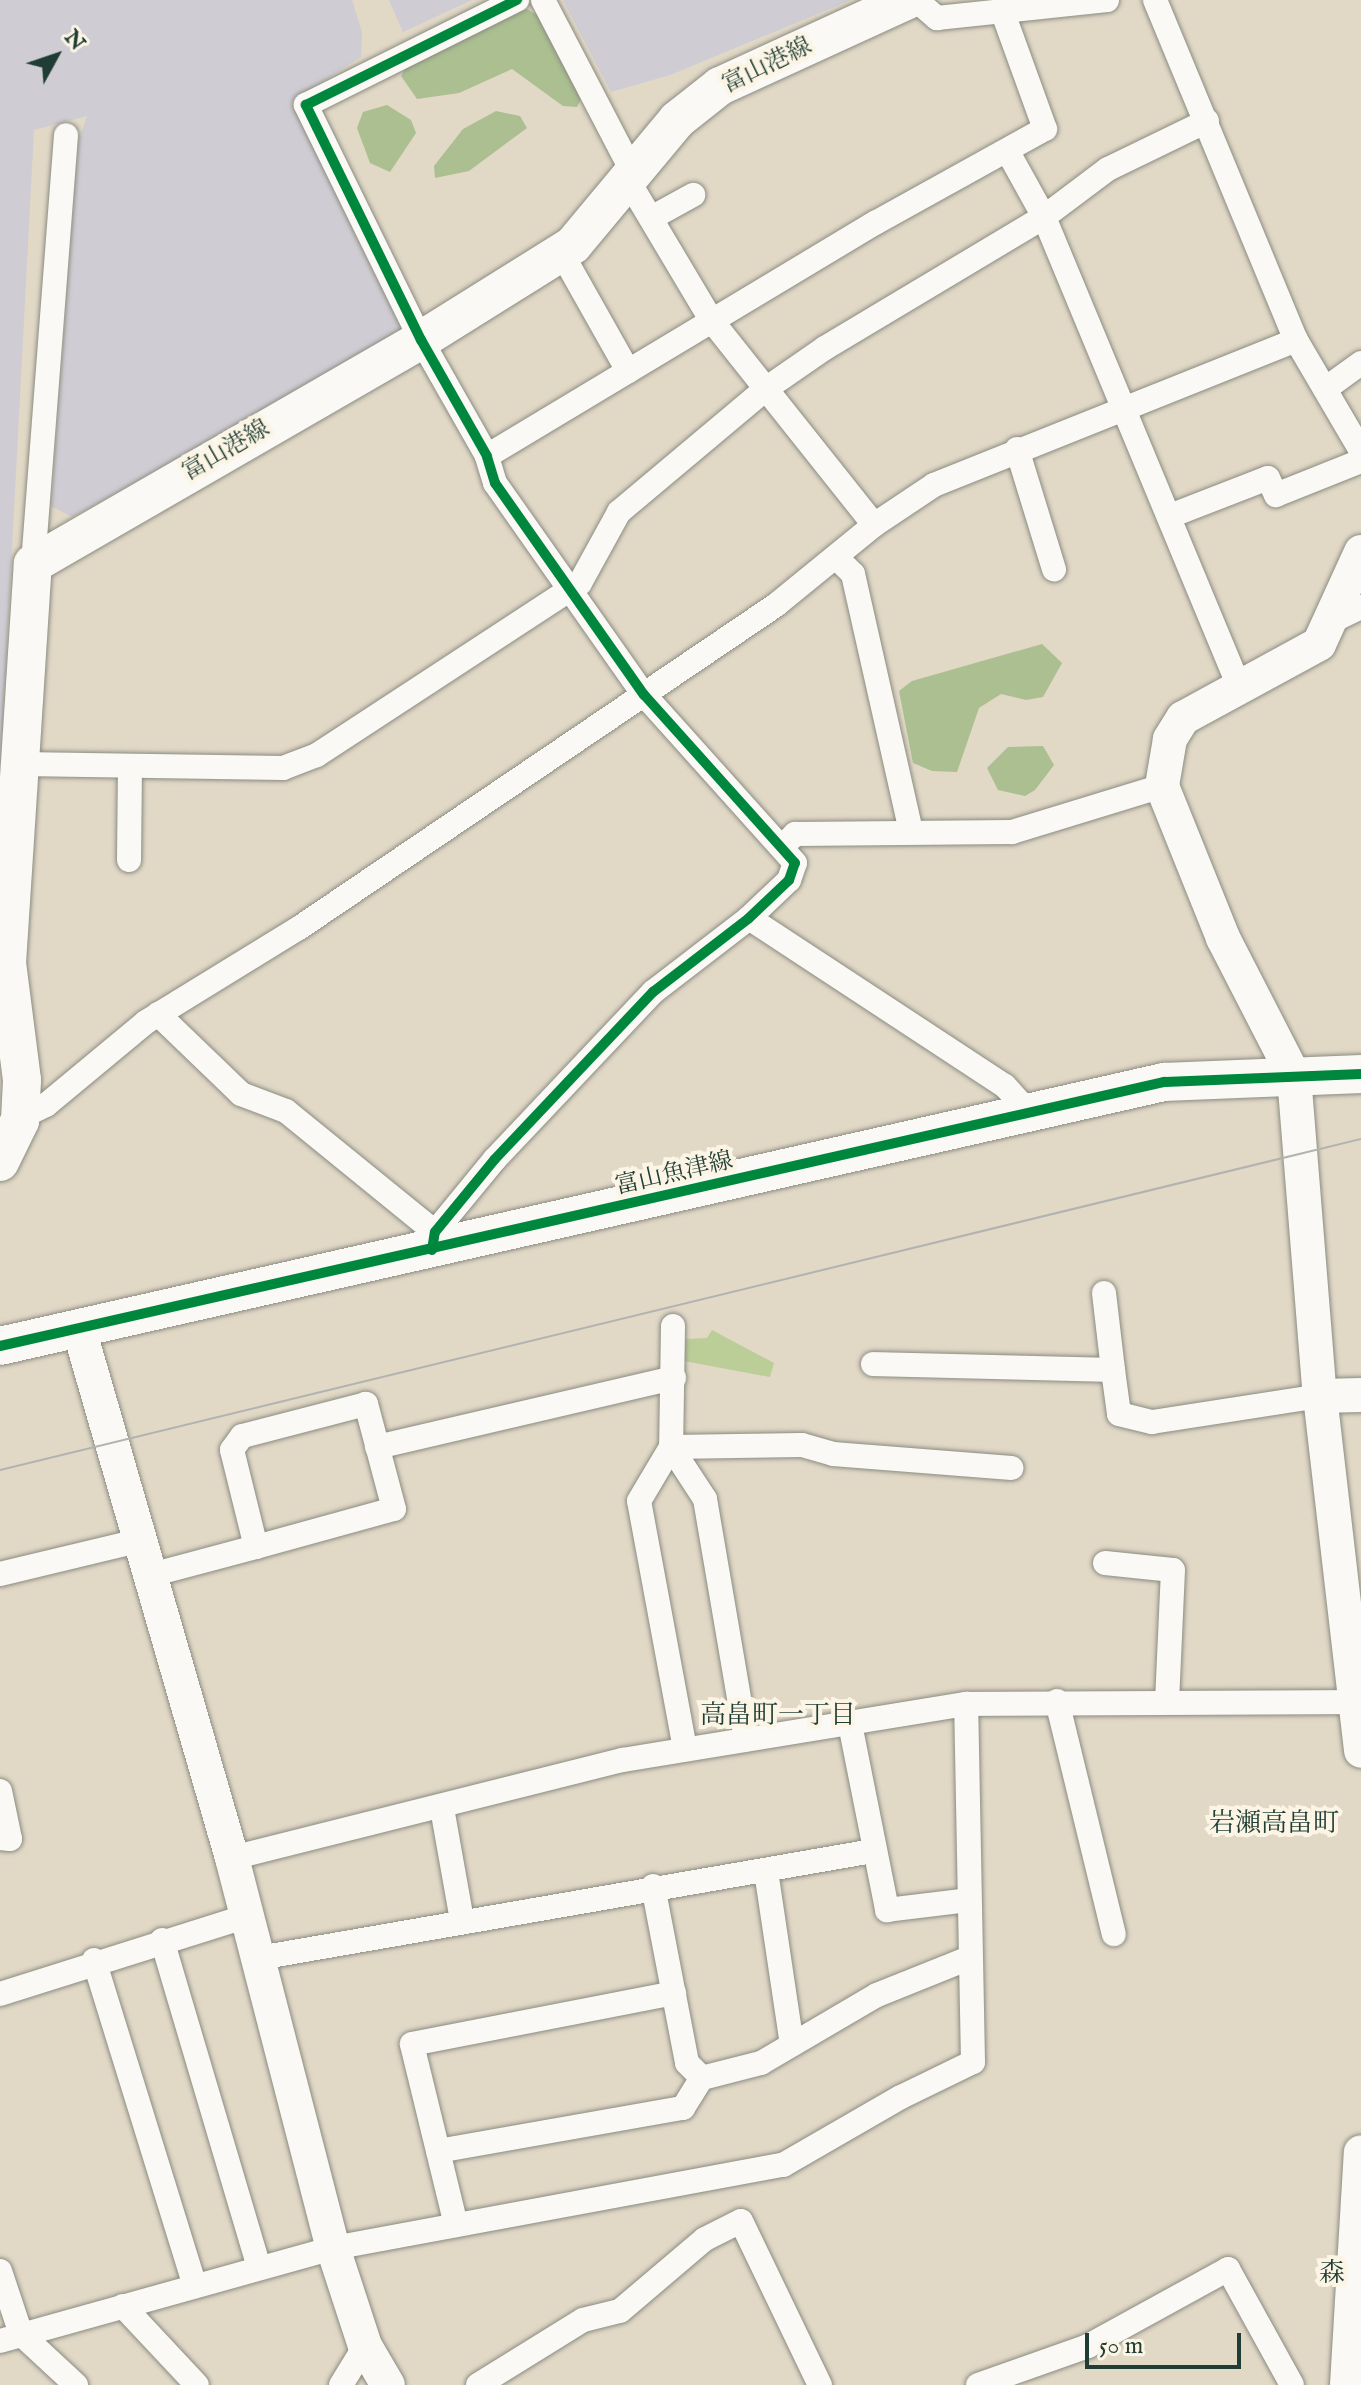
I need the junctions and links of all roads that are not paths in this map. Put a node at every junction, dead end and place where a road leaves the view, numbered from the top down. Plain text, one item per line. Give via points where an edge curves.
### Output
1 (517, 0) edge
2 (543, 0) edge
3 (908, 0) edge
4 (916, 0) edge
5 (1107, 0) edge
6 (1155, 0) edge
7 (1003, 13) junction
8 (1207, 121) junction
9 (66, 135) dead end
10 (1008, 152) junction
11 (629, 174) junction
12 (693, 195) dead end
13 (653, 217) junction
14 (1044, 217) junction
15 (561, 252) junction
16 (712, 321) junction
17 (421, 340) junction
18 (1296, 340) junction
19 (1361, 363) edge
20 (628, 371) junction
21 (1328, 387) junction
22 (767, 388) junction
23 (1125, 408) junction
24 (1017, 449) junction
25 (1361, 451) edge
26 (487, 456) junction
27 (1361, 461) edge
28 (1170, 516) junction
29 (874, 525) junction
30 (1361, 552) edge
31 (836, 557) junction
32 (33, 564) junction
33 (1054, 569) dead end
34 (565, 590) junction
35 (1361, 607) edge
36 (1330, 622) junction
37 (1238, 684) junction
38 (644, 695) junction
39 (21, 764) junction
40 (130, 766) junction
41 (1162, 786) junction
42 (911, 832) junction
43 (784, 845) junction
44 (129, 860) dead end
45 (749, 918) junction
46 (158, 1014) junction
47 (1361, 1074) edge
48 (1294, 1076) junction
49 (1029, 1113) junction
50 (10, 1122) edge
51 (0, 1162) edge
52 (434, 1241) junction
53 (1104, 1293) dead end
54 (673, 1326) dead end
55 (79, 1329) junction
56 (0, 1346) edge
57 (873, 1364) dead end
58 (1113, 1370) junction
59 (674, 1378) junction
60 (1361, 1395) edge
61 (1320, 1396) junction
62 (377, 1447) junction
63 (671, 1447) junction
64 (1011, 1468) dead end
65 (137, 1541) junction
66 (256, 1547) junction
67 (1105, 1563) dead end
68 (0, 1574) edge
69 (147, 1576) junction
70 (1167, 1700) junction
71 (1057, 1701) junction
72 (1357, 1702) junction
73 (966, 1704) junction
74 (850, 1724) junction
75 (746, 1740) junction
76 (685, 1749) junction
77 (1361, 1751) edge
78 (0, 1791) edge
79 (442, 1808) junction
80 (0, 1838) edge
81 (873, 1851) junction
82 (232, 1858) junction
83 (766, 1871) junction
84 (653, 1886) junction
85 (968, 1900) junction
86 (247, 1916) junction
87 (462, 1920) junction
88 (1114, 1934) dead end
89 (162, 1940) junction
90 (259, 1958) junction
91 (969, 1958) junction
92 (94, 1960) junction
93 (674, 1993) junction
94 (0, 1994) edge
95 (792, 2044) junction
96 (702, 2078) junction
97 (438, 2151) junction
98 (1361, 2152) edge
99 (456, 2225) junction
100 (333, 2248) junction
101 (259, 2268) junction
102 (0, 2271) edge
103 (195, 2286) junction
104 (123, 2306) junction
105 (11, 2338) edge
106 (365, 2346) junction
107 (76, 2385) edge
108 (197, 2385) edge
109 (341, 2385) edge
110 (388, 2385) edge
111 (478, 2385) edge
112 (820, 2385) edge
113 (978, 2385) edge
114 (1292, 2385) edge
115 (1347, 2385) edge

1 - 17 street via 306,105
2 - 11 street
3 - 11 main road, 富山港線 via 720,86 677,120
4 - 7 street via 937,18
5 - 7 street
6 - 8 street
7 - 10 street via 1045,129
8 - 14 street via 1108,169
8 - 18 street
9 - 32 street
10 - 14 street
10 - 16 street
11 - 13 street
11 - 15 main road, 富山港線 via 573,245
12 - 13 street
13 - 16 street
14 - 22 street
14 - 23 street
15 - 17 main road, 富山港線
15 - 20 street
16 - 20 street
16 - 22 street
17 - 26 street
17 - 32 main road, 富山港線
18 - 21 street
18 - 23 street
19 - 21 street
20 - 26 street
21 - 25 street
22 - 29 street
22 - 34 street via 619,512 580,583
23 - 24 street
23 - 28 street
24 - 29 street via 934,485
24 - 33 street
26 - 34 street via 495,483
27 - 28 street via 1276,495 1268,478
28 - 37 street
29 - 31 street
30 - 36 street
31 - 38 street
31 - 42 street via 853,574
32 - 39 main road
34 - 38 street
34 - 40 street via 317,755 283,768
35 - 36 street
36 - 37 street via 1308,653
37 - 41 street via 1183,718 1170,739
38 - 43 street
38 - 46 street via 299,928
39 - 40 street
39 - 50 main road via 7,963 22,1080
40 - 44 street
41 - 42 street via 1012,832
41 - 48 street via 1223,938
42 - 43 street via 795,834
43 - 45 street via 795,863 789,880
45 - 49 street via 1005,1086
45 - 52 street via 653,992 495,1159
46 - 50 street
46 - 52 street via 241,1094 286,1111
47 - 48 main road, 富山魚津線
48 - 49 main road, 富山魚津線 via 1164,1082
48 - 61 street
49 - 52 main road, 富山魚津線
50 - 51 main road
52 - 55 main road, 富山魚津線
53 - 58 street
54 - 59 street
55 - 56 main road, 富山魚津線
55 - 65 street
57 - 58 street
58 - 61 street via 1119,1414 1152,1422
59 - 62 street
59 - 63 street
60 - 61 street
61 - 72 street
62 - 66 street via 394,1509
62 - 66 street via 366,1404 242,1436 232,1450
63 - 64 street via 802,1445 833,1454
63 - 75 street via 705,1499
63 - 76 street via 639,1501
65 - 68 street
65 - 69 street
66 - 69 street
67 - 70 street via 1173,1570
69 - 82 street
70 - 71 street
70 - 72 street
71 - 73 street
71 - 88 street
72 - 77 street
73 - 74 street
73 - 85 street
74 - 75 street
74 - 81 street
75 - 76 street
76 - 79 street
78 - 80 street via 10,1839
79 - 82 street
79 - 87 street
81 - 83 street
81 - 85 street via 887,1910
82 - 86 street
83 - 84 street
83 - 95 street
84 - 87 street
84 - 93 street
85 - 91 street
86 - 89 street
86 - 90 street
87 - 90 street
89 - 92 street
89 - 101 street
90 - 100 street
91 - 95 street via 877,1995
91 - 99 street via 973,2062 783,2165
92 - 94 street
92 - 103 street
93 - 96 street via 687,2063
93 - 97 street via 412,2044
95 - 96 street via 761,2063
96 - 97 street via 683,2108
97 - 99 street
98 - 115 street
99 - 100 street
100 - 101 street
100 - 106 street
101 - 103 street
102 - 105 street
103 - 104 street
104 - 105 street
104 - 108 street
105 - 107 street
106 - 109 street
106 - 110 street
111 - 112 street via 583,2320 620,2311 705,2239 741,2221
113 - 114 street via 1088,2346 1228,2269

